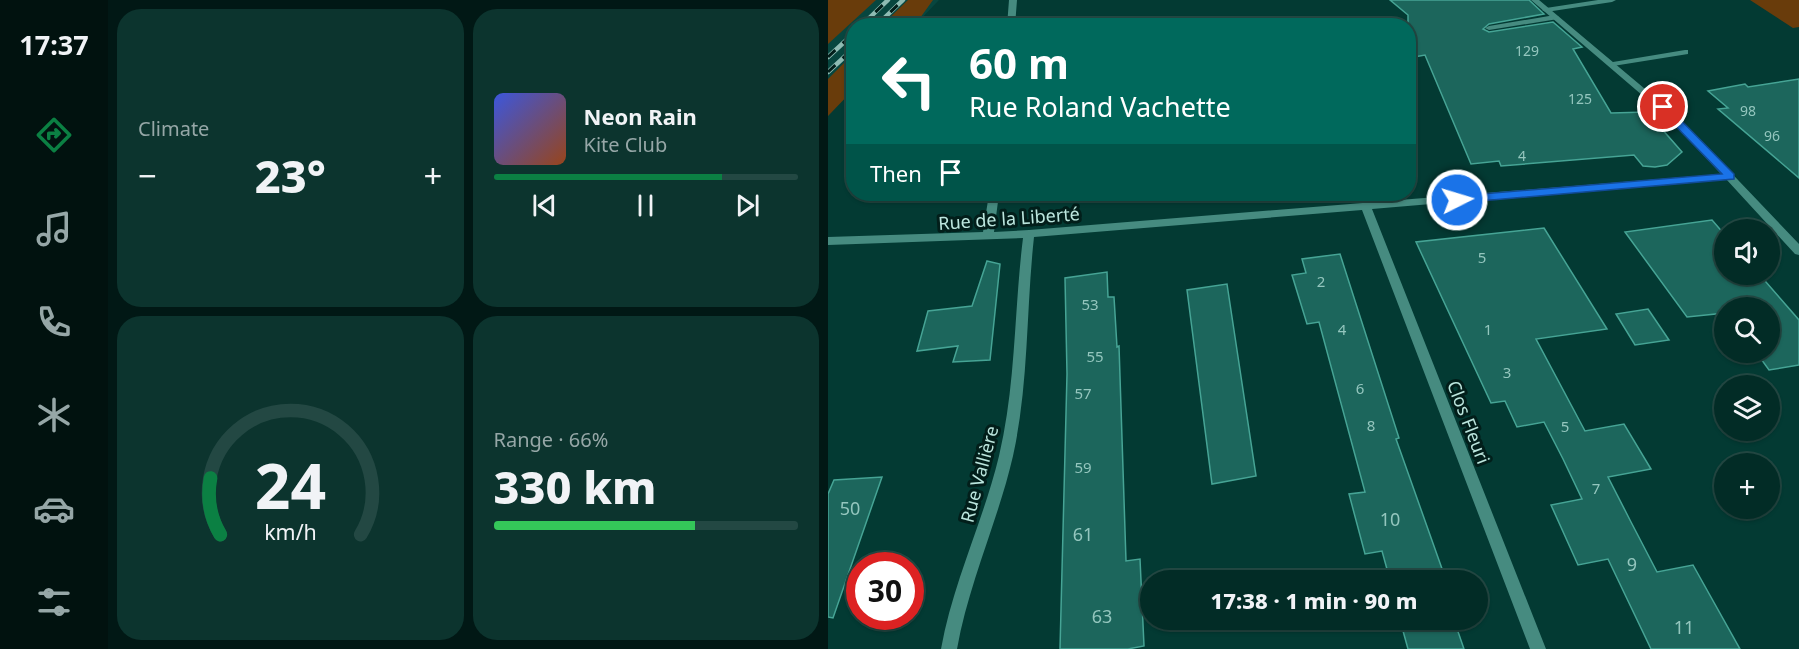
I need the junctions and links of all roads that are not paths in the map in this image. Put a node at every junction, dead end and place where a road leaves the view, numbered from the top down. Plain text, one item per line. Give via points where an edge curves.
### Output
1 (1014, 0) edge
2 (1534, 0) edge
3 (1612, 0) edge
4 (1546, 10) junction
5 (1555, 16) junction
6 (1012, 18) edge
7 (1489, 28) dead end
8 (1685, 52) dead end
9 (1613, 64) junction
10 (1730, 176) junction
11 (992, 201) edge
12 (1366, 207) junction
13 (1029, 234) junction
14 (988, 236) junction
15 (828, 241) edge
16 (1799, 251) edge
17 (949, 649) edge
18 (1538, 649) edge

1 - 6 street
2 - 4 street
3 - 4 street
4 - 5 street
5 - 7 street
5 - 9 street
8 - 9 street
9 - 10 street via 1673,117
10 - 12 street, Rue de la Liberté
10 - 16 street
11 - 14 street
12 - 13 street, Rue de la Liberté
12 - 18 street, Clos Fleuri
13 - 14 street, Rue de la Liberté
13 - 17 street, Rue Vallière via 1006,457 961,598
14 - 15 street, Rue de la Liberté

